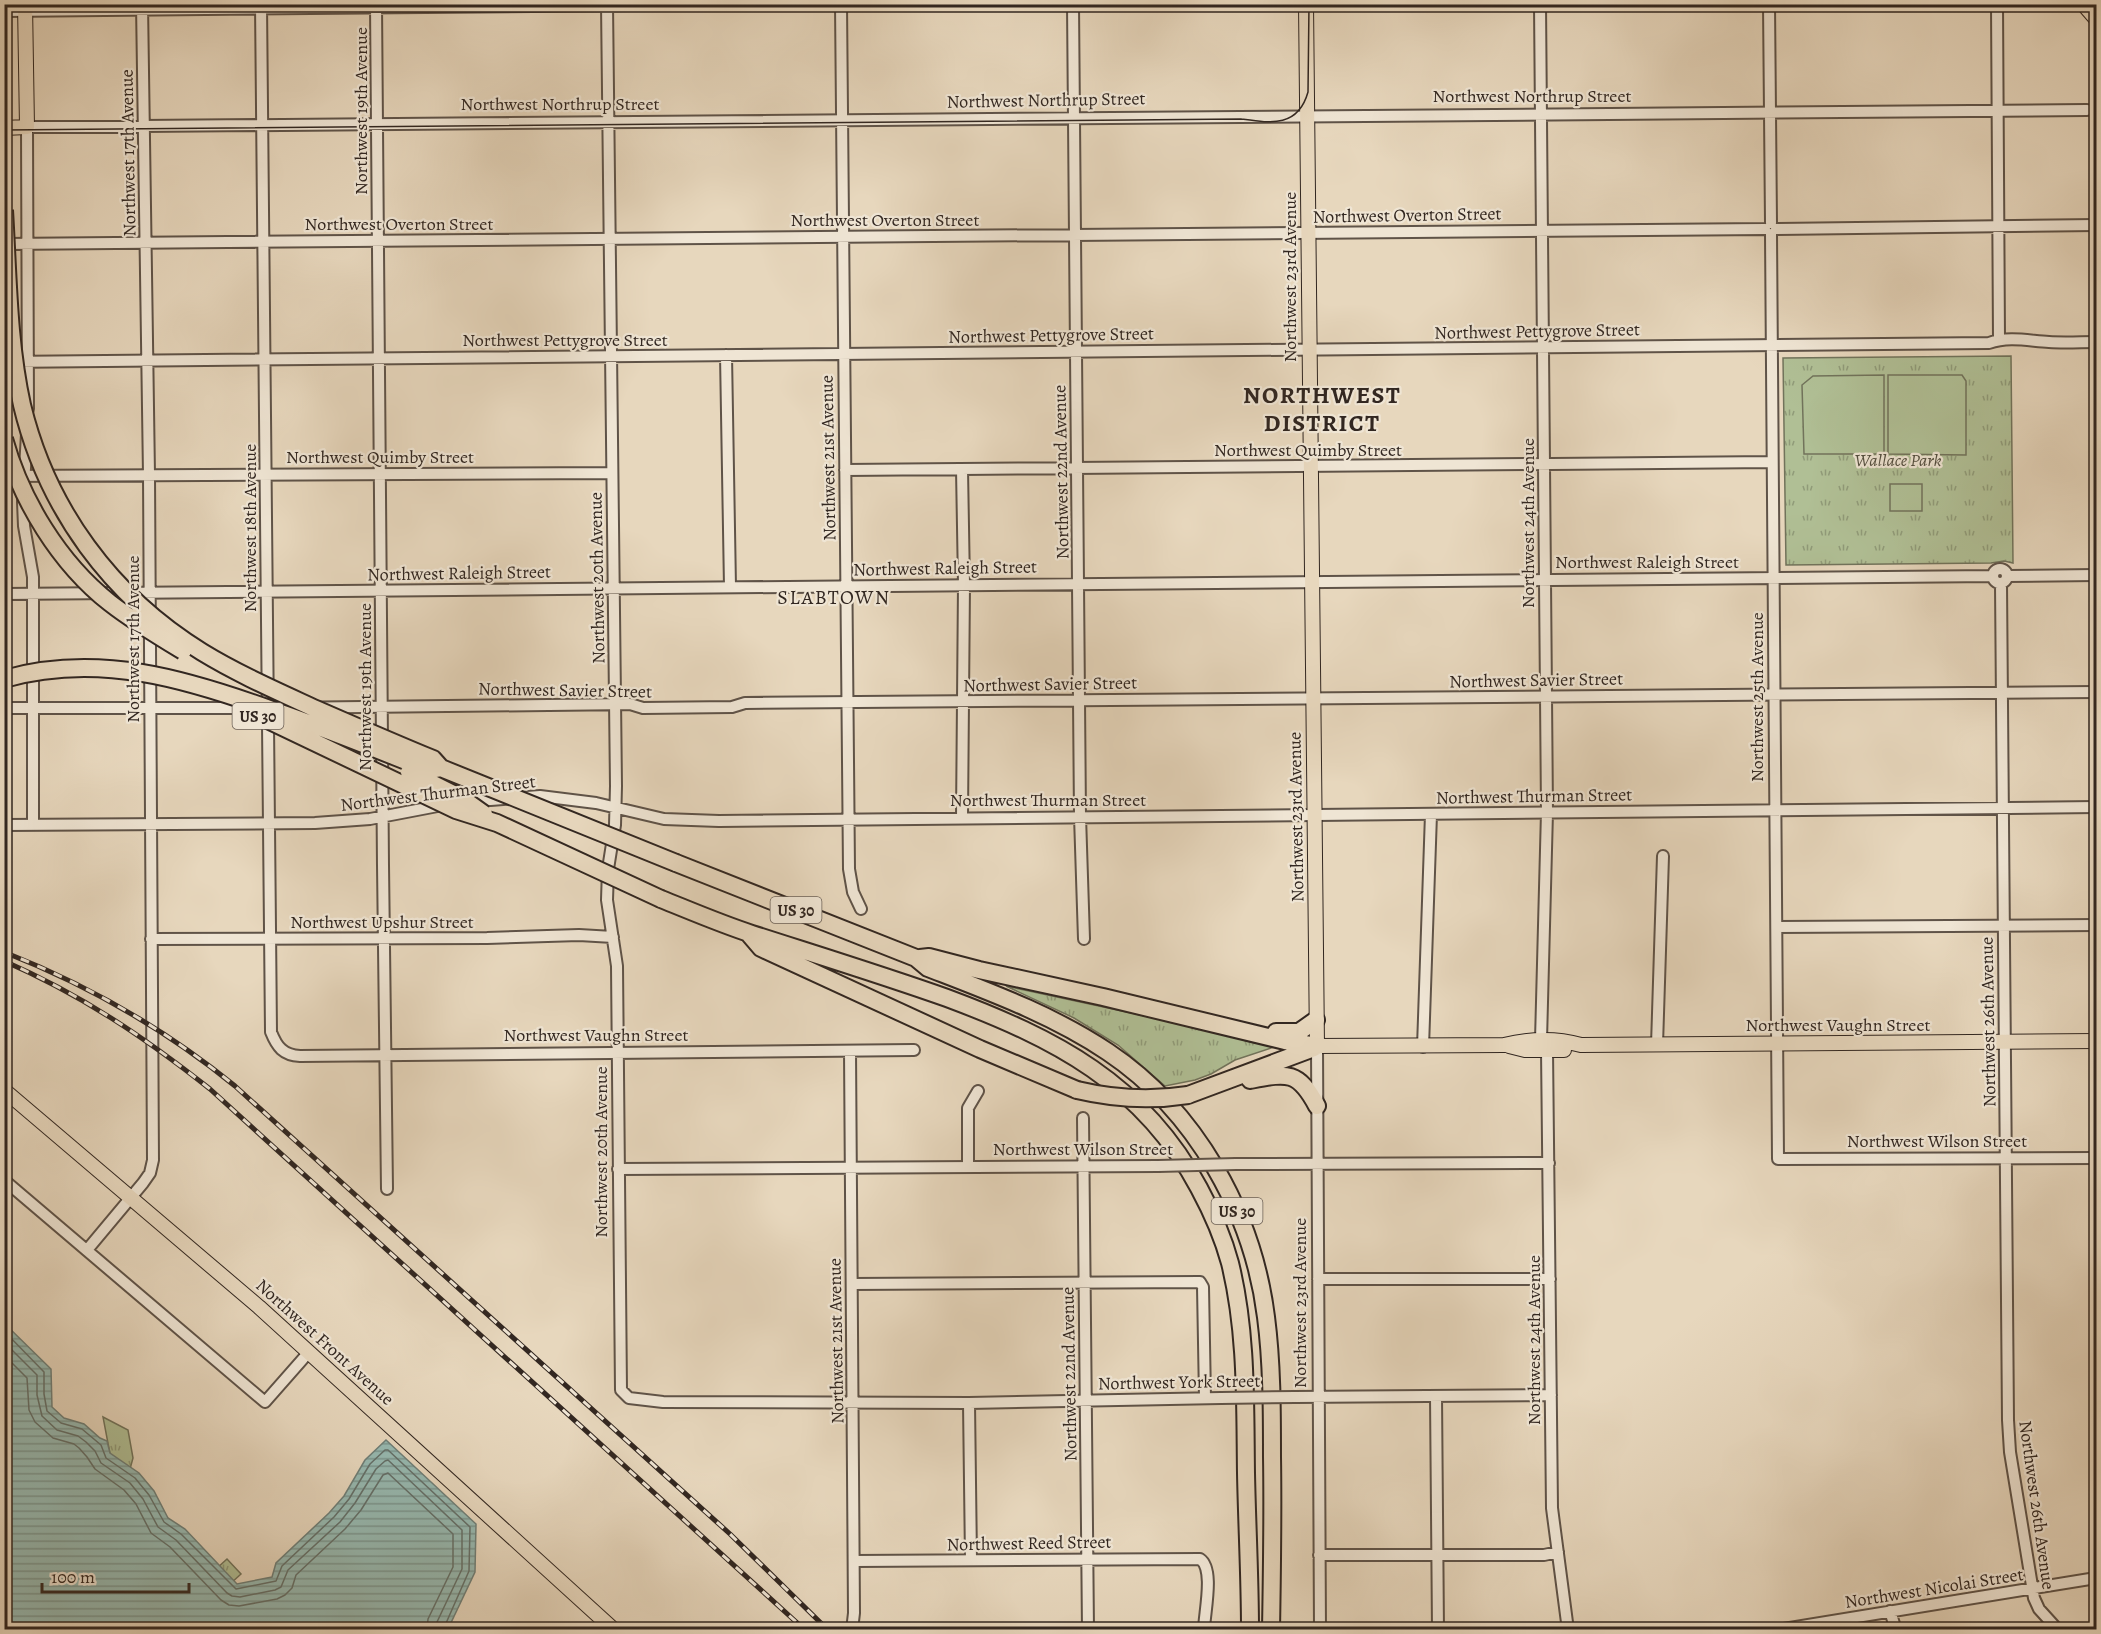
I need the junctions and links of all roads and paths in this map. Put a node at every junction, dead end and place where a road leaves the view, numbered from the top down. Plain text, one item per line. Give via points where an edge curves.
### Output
1 (731, 4) edge
2 (841, 4) edge
3 (1073, 4) edge
4 (1306, 4) edge
5 (1540, 4) edge
6 (1769, 4) edge
7 (1997, 4) edge
8 (2083, 4) edge
9 (607, 5) edge
10 (376, 6) edge
11 (142, 7) edge
12 (261, 7) edge
13 (25, 8) edge
14 (4, 11) edge
15 (2097, 20) edge
16 (1998, 110) junction
17 (2088, 110) dead end
18 (1769, 113) junction
19 (1541, 114) junction
20 (1307, 116) junction
21 (1074, 117) junction
22 (842, 120) junction
23 (609, 122) junction
24 (378, 124) junction
25 (263, 125) junction
26 (144, 126) junction
27 (27, 127) junction
28 (4, 128) edge
29 (4, 210) edge
30 (2097, 225) edge
31 (1999, 226) junction
32 (1771, 229) junction
33 (1541, 230) junction
34 (1308, 233) junction
35 (1076, 236) junction
36 (843, 237) junction
37 (611, 239) junction
38 (265, 242) junction
39 (378, 242) junction
40 (145, 243) junction
41 (4, 244) edge
42 (28, 244) junction
43 (1999, 339) junction
44 (2097, 342) edge
45 (1770, 344) junction
46 (1543, 348) junction
47 (1309, 350) junction
48 (1076, 351) junction
49 (844, 354) junction
50 (726, 356) junction
51 (612, 357) junction
52 (379, 358) junction
53 (146, 360) junction
54 (266, 360) junction
55 (4, 362) edge
56 (29, 362) junction
57 (4, 439) edge
58 (1772, 462) junction
59 (1544, 464) junction
60 (1310, 467) junction
61 (1078, 468) junction
62 (962, 469) junction
63 (845, 470) junction
64 (380, 473) junction
65 (612, 473) junction
66 (266, 474) junction
67 (149, 475) junction
68 (4, 476) edge
69 (24, 476) junction
70 (2097, 575) edge
71 (1773, 577) junction
72 (1545, 579) junction
73 (2001, 579) junction
74 (1311, 582) junction
75 (1079, 584) junction
76 (964, 585) junction
77 (846, 586) junction
78 (730, 587) junction
79 (614, 588) junction
80 (381, 591) junction
81 (149, 592) junction
82 (267, 592) junction
83 (4, 594) edge
84 (33, 594) junction
85 (4, 680) edge
86 (2001, 692) junction
87 (2097, 692) edge
88 (1774, 694) junction
89 (1545, 696) junction
90 (1312, 698) junction
91 (1080, 699) junction
92 (963, 701) junction
93 (847, 703) junction
94 (615, 704) junction
95 (382, 707) junction
96 (4, 708) edge
97 (32, 708) junction
98 (149, 708) junction
99 (269, 708) junction
100 (441, 768) junction
101 (2097, 807) edge
102 (615, 808) junction
103 (2002, 808) junction
104 (1774, 810) junction
105 (1547, 812) junction
106 (1431, 814) junction
107 (1313, 815) junction
108 (382, 816) junction
109 (1080, 816) junction
110 (962, 817) junction
111 (849, 819) junction
112 (497, 823) junction
113 (150, 824) junction
114 (268, 824) junction
115 (4, 825) edge
116 (33, 825) junction
117 (1663, 856) dead end
118 (861, 909) dead end
119 (2097, 925) edge
120 (2003, 926) junction
121 (1777, 927) junction
122 (749, 933) junction
123 (613, 937) junction
124 (384, 938) junction
125 (151, 939) junction
126 (271, 939) junction
127 (1083, 939) dead end
128 (916, 958) junction
129 (1176, 1016) junction
130 (1316, 1020) junction
131 (2004, 1041) junction
132 (2097, 1041) edge
133 (1776, 1044) junction
134 (1544, 1045) junction
135 (1657, 1045) junction
136 (1317, 1047) junction
137 (1423, 1047) junction
138 (280, 1049) joint
139 (914, 1050) dead end
140 (850, 1051) junction
141 (617, 1053) junction
142 (384, 1055) junction
143 (1214, 1086) junction
144 (4, 1090) edge
145 (978, 1090) dead end
146 (1317, 1106) junction
147 (1083, 1118) dead end
148 (2006, 1157) junction
149 (2097, 1158) edge
150 (1778, 1159) joint
151 (1549, 1163) junction
152 (1317, 1164) junction
153 (968, 1166) junction
154 (1084, 1166) junction
155 (851, 1167) junction
156 (618, 1169) junction
157 (4, 1180) edge
158 (387, 1189) dead end
159 (131, 1198) junction
160 (87, 1250) junction
161 (1318, 1279) junction
162 (1550, 1279) junction
163 (1084, 1282) junction
164 (852, 1284) junction
165 (309, 1352) junction
166 (1551, 1395) junction
167 (1319, 1396) junction
168 (1436, 1396) junction
169 (629, 1398) joint
170 (1205, 1398) junction
171 (1085, 1401) junction
172 (853, 1402) junction
173 (969, 1402) junction
174 (1558, 1552) junction
175 (1273, 1553) junction
176 (1437, 1554) junction
177 (1319, 1555) junction
178 (1087, 1559) junction
179 (971, 1560) junction
180 (854, 1561) junction
181 (2097, 1578) edge
182 (2032, 1589) junction
183 (1890, 1611) junction
184 (614, 1629) edge
185 (853, 1629) edge
186 (1088, 1629) edge
187 (1204, 1629) edge
188 (1250, 1629) edge
189 (1271, 1629) edge
190 (1283, 1629) edge
191 (1320, 1629) edge
192 (1438, 1629) edge
193 (1568, 1629) edge
194 (1777, 1629) edge
195 (1896, 1629) edge
196 (2058, 1629) edge

1 - 9 street
2 - 22 street, Northwest 21st Avenue
3 - 21 street, Northwest 22nd Avenue
4 - 20 main road, Northwest 23rd Avenue
5 - 19 street, Northwest 24th Avenue
6 - 18 street, Northwest 25th Avenue
7 - 16 street
8 - 15 main road
9 - 10 street
9 - 23 street, Northwest 20th Avenue
10 - 12 street
10 - 24 street, Northwest 19th Avenue
11 - 12 street
11 - 13 street
11 - 26 street, Northwest 17th Avenue
12 - 25 street, Northwest 18th Avenue
13 - 14 street
13 - 27 main road
16 - 17 street, Northwest Northrup Street
16 - 18 street, Northwest Northrup Street
16 - 31 street
18 - 19 street, Northwest Northrup Street
18 - 32 street, Northwest 25th Avenue
19 - 20 street, Northwest Northrup Street
19 - 33 street, Northwest 24th Avenue
20 - 21 street, Northwest Northrup Street
20 - 34 main road, Northwest 23rd Avenue
21 - 22 street, Northwest Northrup Street
21 - 35 street, Northwest 22nd Avenue
22 - 23 street, Northwest Northrup Street
22 - 36 street, Northwest 21st Avenue
23 - 24 street, Northwest Northrup Street
23 - 37 street, Northwest 20th Avenue
24 - 25 street, Northwest Northrup Street
24 - 39 street, Northwest 19th Avenue
25 - 26 street, Northwest Northrup Street
25 - 38 street, Northwest 18th Avenue
26 - 27 street, Northwest Northrup Street
26 - 40 street, Northwest 17th Avenue
27 - 28 main road, Northwest Northrup Street
27 - 42 street
29 - 100 highway, bridge via 14,349 25,415 51,488 94,558 164,626 204,653 274,690 433,759
30 - 31 street, Northwest Overton Street
31 - 32 street, Northwest Overton Street
31 - 43 street
32 - 33 street, Northwest Overton Street
32 - 45 street, Northwest 25th Avenue
33 - 34 street, Northwest Overton Street
33 - 46 street, Northwest 24th Avenue
34 - 35 street, Northwest Overton Street
34 - 47 main road, Northwest 23rd Avenue
35 - 36 street, Northwest Overton Street
35 - 48 street, Northwest 22nd Avenue
36 - 37 street, Northwest Overton Street
36 - 49 street, Northwest 21st Avenue
37 - 39 street, Northwest Overton Street
37 - 51 street, Northwest 20th Avenue
38 - 39 street, Northwest Overton Street
38 - 40 street, Northwest Overton Street
38 - 54 street, Northwest 18th Avenue
39 - 52 street, Northwest 19th Avenue
40 - 42 street, Northwest Overton Street
40 - 53 street, Northwest 17th Avenue
41 - 42 street, Northwest Overton Street
42 - 56 street
43 - 44 street, Northwest Pettygrove Street
43 - 45 street, Northwest Pettygrove Street via 1989,343
45 - 46 street, Northwest Pettygrove Street
45 - 58 street, Northwest 25th Avenue
46 - 47 street, Northwest Pettygrove Street
46 - 59 street, Northwest 24th Avenue
47 - 48 street, Northwest Pettygrove Street
47 - 60 main road, Northwest 23rd Avenue
48 - 49 street, Northwest Pettygrove Street
48 - 61 street, Northwest 22nd Avenue
49 - 50 street, Northwest Pettygrove Street
49 - 63 street, Northwest 21st Avenue
50 - 51 street, Northwest Pettygrove Street
50 - 78 street
51 - 52 street, Northwest Pettygrove Street
51 - 65 street, Northwest 20th Avenue
52 - 54 street, Northwest Pettygrove Street
52 - 64 street, Northwest 19th Avenue
53 - 54 street, Northwest Pettygrove Street
53 - 56 street, Northwest Pettygrove Street
53 - 67 street, Northwest 17th Avenue
54 - 66 street, Northwest 18th Avenue
55 - 56 street, Northwest Pettygrove Street
56 - 69 street
57 - 112 highway, bridge via 21,486 41,522 80,574 108,602 189,655 463,799
58 - 59 street, Northwest Quimby Street
58 - 71 street, Northwest 25th Avenue
59 - 60 street, Northwest Quimby Street
59 - 72 street, Northwest 24th Avenue
60 - 61 street, Northwest Quimby Street
60 - 74 main road, Northwest 23rd Avenue
61 - 62 street, Northwest Quimby Street
61 - 75 street, Northwest 22nd Avenue
62 - 63 street, Northwest Quimby Street
62 - 76 street
63 - 77 street, Northwest 21st Avenue
64 - 65 street, Northwest Quimby Street
64 - 66 street, Northwest Quimby Street
64 - 80 street, Northwest 19th Avenue
65 - 79 street, Northwest 20th Avenue
66 - 67 street, Northwest Quimby Street
66 - 82 street, Northwest 18th Avenue
67 - 69 street, Northwest Quimby Street
67 - 81 street, Northwest 17th Avenue
68 - 69 street, Northwest Quimby Street
69 - 84 street via 23,512
70 - 73 street, Northwest Raleigh Street
71 - 72 street, Northwest Raleigh Street
71 - 73 street, Northwest Raleigh Street
71 - 88 street, Northwest 25th Avenue
72 - 74 street, Northwest Raleigh Street
72 - 89 street, Northwest 24th Avenue
73 - 86 street, Northwest 26th Avenue
74 - 75 street, Northwest Raleigh Street
74 - 90 main road, Northwest 23rd Avenue
75 - 76 street, Northwest Raleigh Street
75 - 91 street, Northwest 22nd Avenue
76 - 77 street, Northwest Raleigh Street
76 - 92 street
77 - 78 street, Northwest Raleigh Street
77 - 93 street, Northwest 21st Avenue
78 - 79 street, Northwest Raleigh Street
79 - 80 street, Northwest Raleigh Street
79 - 94 street, Northwest 20th Avenue
80 - 82 street, Northwest Raleigh Street
80 - 95 street, Northwest 19th Avenue
81 - 82 street, Northwest Raleigh Street
81 - 84 street, Northwest Raleigh Street
81 - 98 street, Northwest 17th Avenue
82 - 99 street, Northwest 18th Avenue
83 - 84 street, Northwest Raleigh Street
84 - 97 street
85 - 100 highway, US 30, bridge via 71,667 162,675 248,701 429,770
85 - 112 highway, US 30, bridge via 90,669 146,675 184,685 230,702 456,810
86 - 87 street, Northwest Savier Street
86 - 88 street, Northwest Savier Street
86 - 103 street, Northwest 26th Avenue
88 - 89 street, Northwest Savier Street
88 - 104 street, Northwest 25th Avenue
89 - 90 street, Northwest Savier Street
89 - 105 street, Northwest 24th Avenue
90 - 91 street, Northwest Savier Street
90 - 107 main road, Northwest 23rd Avenue
91 - 92 street, Northwest Savier Street
91 - 109 street, Northwest 22nd Avenue
92 - 93 street, Northwest Savier Street
92 - 110 street
93 - 94 street, Northwest Savier Street via 643,708
93 - 111 street, Northwest 21st Avenue
94 - 95 street, Northwest Savier Street
94 - 102 street, Northwest 20th Avenue
95 - 99 street, Northwest Savier Street
95 - 108 street, Northwest 19th Avenue
96 - 97 street, Northwest Savier Street
97 - 98 street, Northwest Savier Street
97 - 116 street
98 - 99 street, Northwest Savier Street
98 - 113 street, Northwest 17th Avenue
99 - 114 street, Northwest 18th Avenue
100 - 128 highway, US 30, bridge
101 - 103 street, Northwest Thurman Street
102 - 108 street, Northwest Thurman Street via 540,796 458,803
102 - 111 street, Northwest Thurman Street via 674,820
102 - 123 street, Northwest 20th Avenue via 607,886
103 - 104 street, Northwest Thurman Street
103 - 120 street, Northwest 26th Avenue
104 - 105 street, Northwest Thurman Street
104 - 121 street, Northwest 25th Avenue
105 - 106 street, Northwest Thurman Street
105 - 134 street, Northwest 24th Avenue via 1540,1029
106 - 107 street, Northwest Thurman Street
106 - 137 street
107 - 109 street, Northwest Thurman Street
107 - 130 main road, Northwest 23rd Avenue
108 - 114 street, Northwest Thurman Street via 341,822
108 - 124 street, Northwest 19th Avenue
109 - 110 street, Northwest Thurman Street
109 - 127 street, Northwest 22nd Avenue
110 - 111 street, Northwest Thurman Street
111 - 118 street, Northwest 21st Avenue via 849,869
112 - 122 highway, US 30, bridge via 661,899
113 - 114 street, Northwest Thurman Street
113 - 116 street, Northwest Thurman Street
113 - 125 street, Northwest 17th Avenue
114 - 126 street, Northwest 18th Avenue
115 - 116 street, Northwest Thurman Street
117 - 135 street
119 - 120 street
120 - 121 street
120 - 131 street, Northwest 26th Avenue
121 - 133 street, Northwest 25th Avenue
122 - 143 highway, bridge via 761,948 1077,1090 1137,1100 1188,1095
122 - 188 highway, US 30 via 934,994 1034,1034 1112,1083 1173,1146 1217,1224 1236,1295 1244,1366
123 - 124 street, Northwest Upshur Street via 579,934
123 - 141 street, Northwest 20th Avenue
124 - 126 street, Northwest Upshur Street
124 - 142 street, Northwest 19th Avenue
125 - 126 street, Northwest Upshur Street
125 - 159 street, Northwest 17th Avenue via 153,1160 150,1173
126 - 138 street, Northwest 18th Avenue via 271,1032
128 - 129 highway via 929,957
128 - 175 highway, US 30 via 928,968 1058,1023 1110,1053 1164,1101 1188,1128 1217,1172 1248,1240 1266,1315
129 - 130 highway via 1286,1033 1299,1032
129 - 136 highway
130 - 136 main road, Northwest 23rd Avenue
131 - 132 main road, Northwest Vaughn Street
131 - 133 main road, Northwest Vaughn Street
131 - 148 street, Northwest 26th Avenue
133 - 135 main road, Northwest Vaughn Street
133 - 150 street, Northwest 25th Avenue
134 - 135 main road, Northwest Vaughn Street via 1565,1041 1581,1045
134 - 137 main road, Northwest Vaughn Street via 1525,1050 1504,1045
134 - 151 street, Northwest 24th Avenue
136 - 137 main road, Northwest Vaughn Street
136 - 143 highway
136 - 146 street, Northwest 23rd Avenue
138 - 142 street, Northwest Vaughn Street via 300,1056
139 - 140 street, Northwest Vaughn Street
140 - 141 street, Northwest Vaughn Street
140 - 155 street, Northwest 21st Avenue
141 - 142 street, Northwest Vaughn Street
141 - 156 street, Northwest 20th Avenue
142 - 158 street, Northwest 19th Avenue
143 - 146 highway via 1279,1074 1305,1086
144 - 159 main road, Northwest Front Avenue
145 - 153 street via 968,1108
146 - 152 street, Northwest 23rd Avenue
147 - 154 street, Northwest 22nd Avenue
148 - 149 street, Northwest Wilson Street
148 - 150 street, Northwest Wilson Street
148 - 182 street, Northwest 26th Avenue via 2009,1438
151 - 152 street, Northwest Wilson Street
151 - 162 street, Northwest 24th Avenue
152 - 154 street, Northwest Wilson Street, bridge
152 - 161 street, Northwest 23rd Avenue
153 - 154 street, Northwest Wilson Street
153 - 155 street, Northwest Wilson Street
154 - 163 street, Northwest 22nd Avenue
155 - 156 street, Northwest Wilson Street
155 - 164 street, Northwest 21st Avenue
156 - 169 street, Northwest 20th Avenue via 620,1387
157 - 160 street
159 - 160 street, Northwest 17th Avenue
159 - 165 main road, Northwest Front Avenue
160 - 165 street via 265,1402
161 - 162 street
161 - 167 street, Northwest 23rd Avenue
162 - 166 street, Northwest 24th Avenue
163 - 164 street
163 - 170 street via 1200,1282
163 - 171 street, Northwest 22nd Avenue
164 - 172 street, Northwest 21st Avenue
165 - 184 main road, Northwest Front Avenue
166 - 168 street, Northwest York Street
166 - 174 street, Northwest 24th Avenue via 1552,1508
167 - 168 street, Northwest York Street
167 - 170 street, Northwest York Street, bridge
167 - 177 street, Northwest 23rd Avenue
168 - 176 street
169 - 172 street, Northwest York Street via 663,1402
170 - 171 street, Northwest York Street
171 - 173 street, Northwest York Street
171 - 178 street, Northwest 22nd Avenue
172 - 173 street, Northwest York Street
172 - 180 street, Northwest 21st Avenue
173 - 179 street
174 - 176 street
174 - 193 street, Northwest 24th Avenue
175 - 189 highway, US 30
175 - 190 highway via 1281,1575
176 - 177 street
176 - 192 street
177 - 191 street, Northwest 23rd Avenue
178 - 179 street, Northwest Reed Street
178 - 186 street, Northwest 22nd Avenue
178 - 187 street, Northwest Reed Street via 1195,1558 1204,1562
179 - 180 street, Northwest Reed Street
180 - 185 street, Northwest 21st Avenue
181 - 182 street, Northwest Nicolai Street
182 - 183 street, Northwest Nicolai Street
182 - 196 street, Northwest 26th Avenue via 2039,1609
183 - 194 street, Northwest Nicolai Street
183 - 195 street

